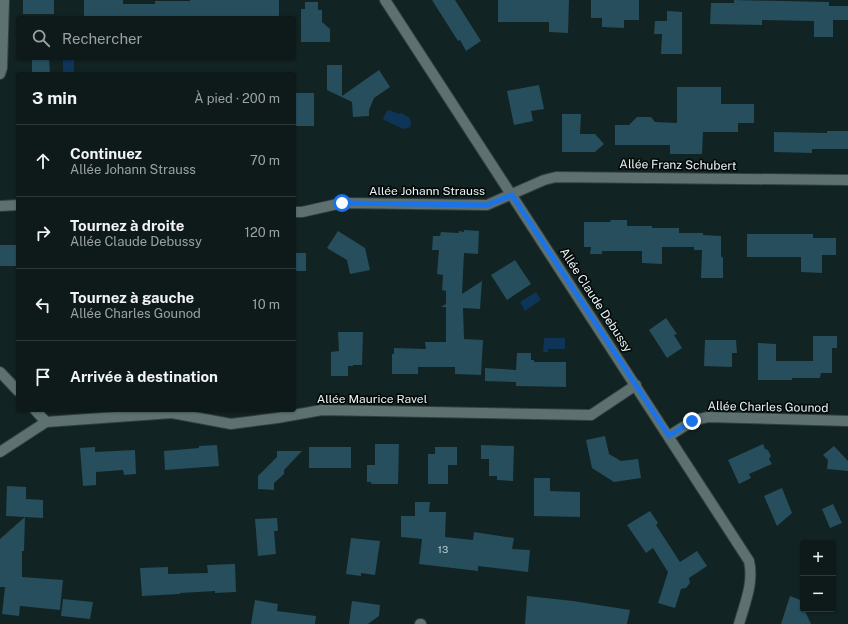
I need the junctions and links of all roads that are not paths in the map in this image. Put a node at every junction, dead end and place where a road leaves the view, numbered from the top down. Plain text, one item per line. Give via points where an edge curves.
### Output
1 (4, 0) edge
2 (385, 0) edge
3 (0, 74) edge
4 (848, 180) edge
5 (512, 195) junction
6 (16, 205) edge
7 (0, 206) edge
8 (296, 212) edge
9 (0, 372) edge
10 (636, 385) junction
11 (16, 389) edge
12 (37, 412) edge
13 (848, 421) edge
14 (46, 422) junction
15 (669, 436) junction
16 (0, 452) edge
17 (740, 624) edge

1 - 3 street
2 - 5 street, Allée Claude Debussy
4 - 5 street, Allée Franz Schubert via 556,177
5 - 8 street, Allée Johann Strauss via 487,205 342,203
5 - 10 street, Allée Claude Debussy
6 - 7 street
9 - 11 street
10 - 14 street, Allée Maurice Ravel via 591,415 322,410 230,424 172,413
10 - 15 street, Allée Claude Debussy
12 - 14 street
13 - 15 street, Allée Charles Gounod via 708,417 692,421
14 - 16 street
15 - 17 street, Allée Claude Debussy via 750,561 751,581

